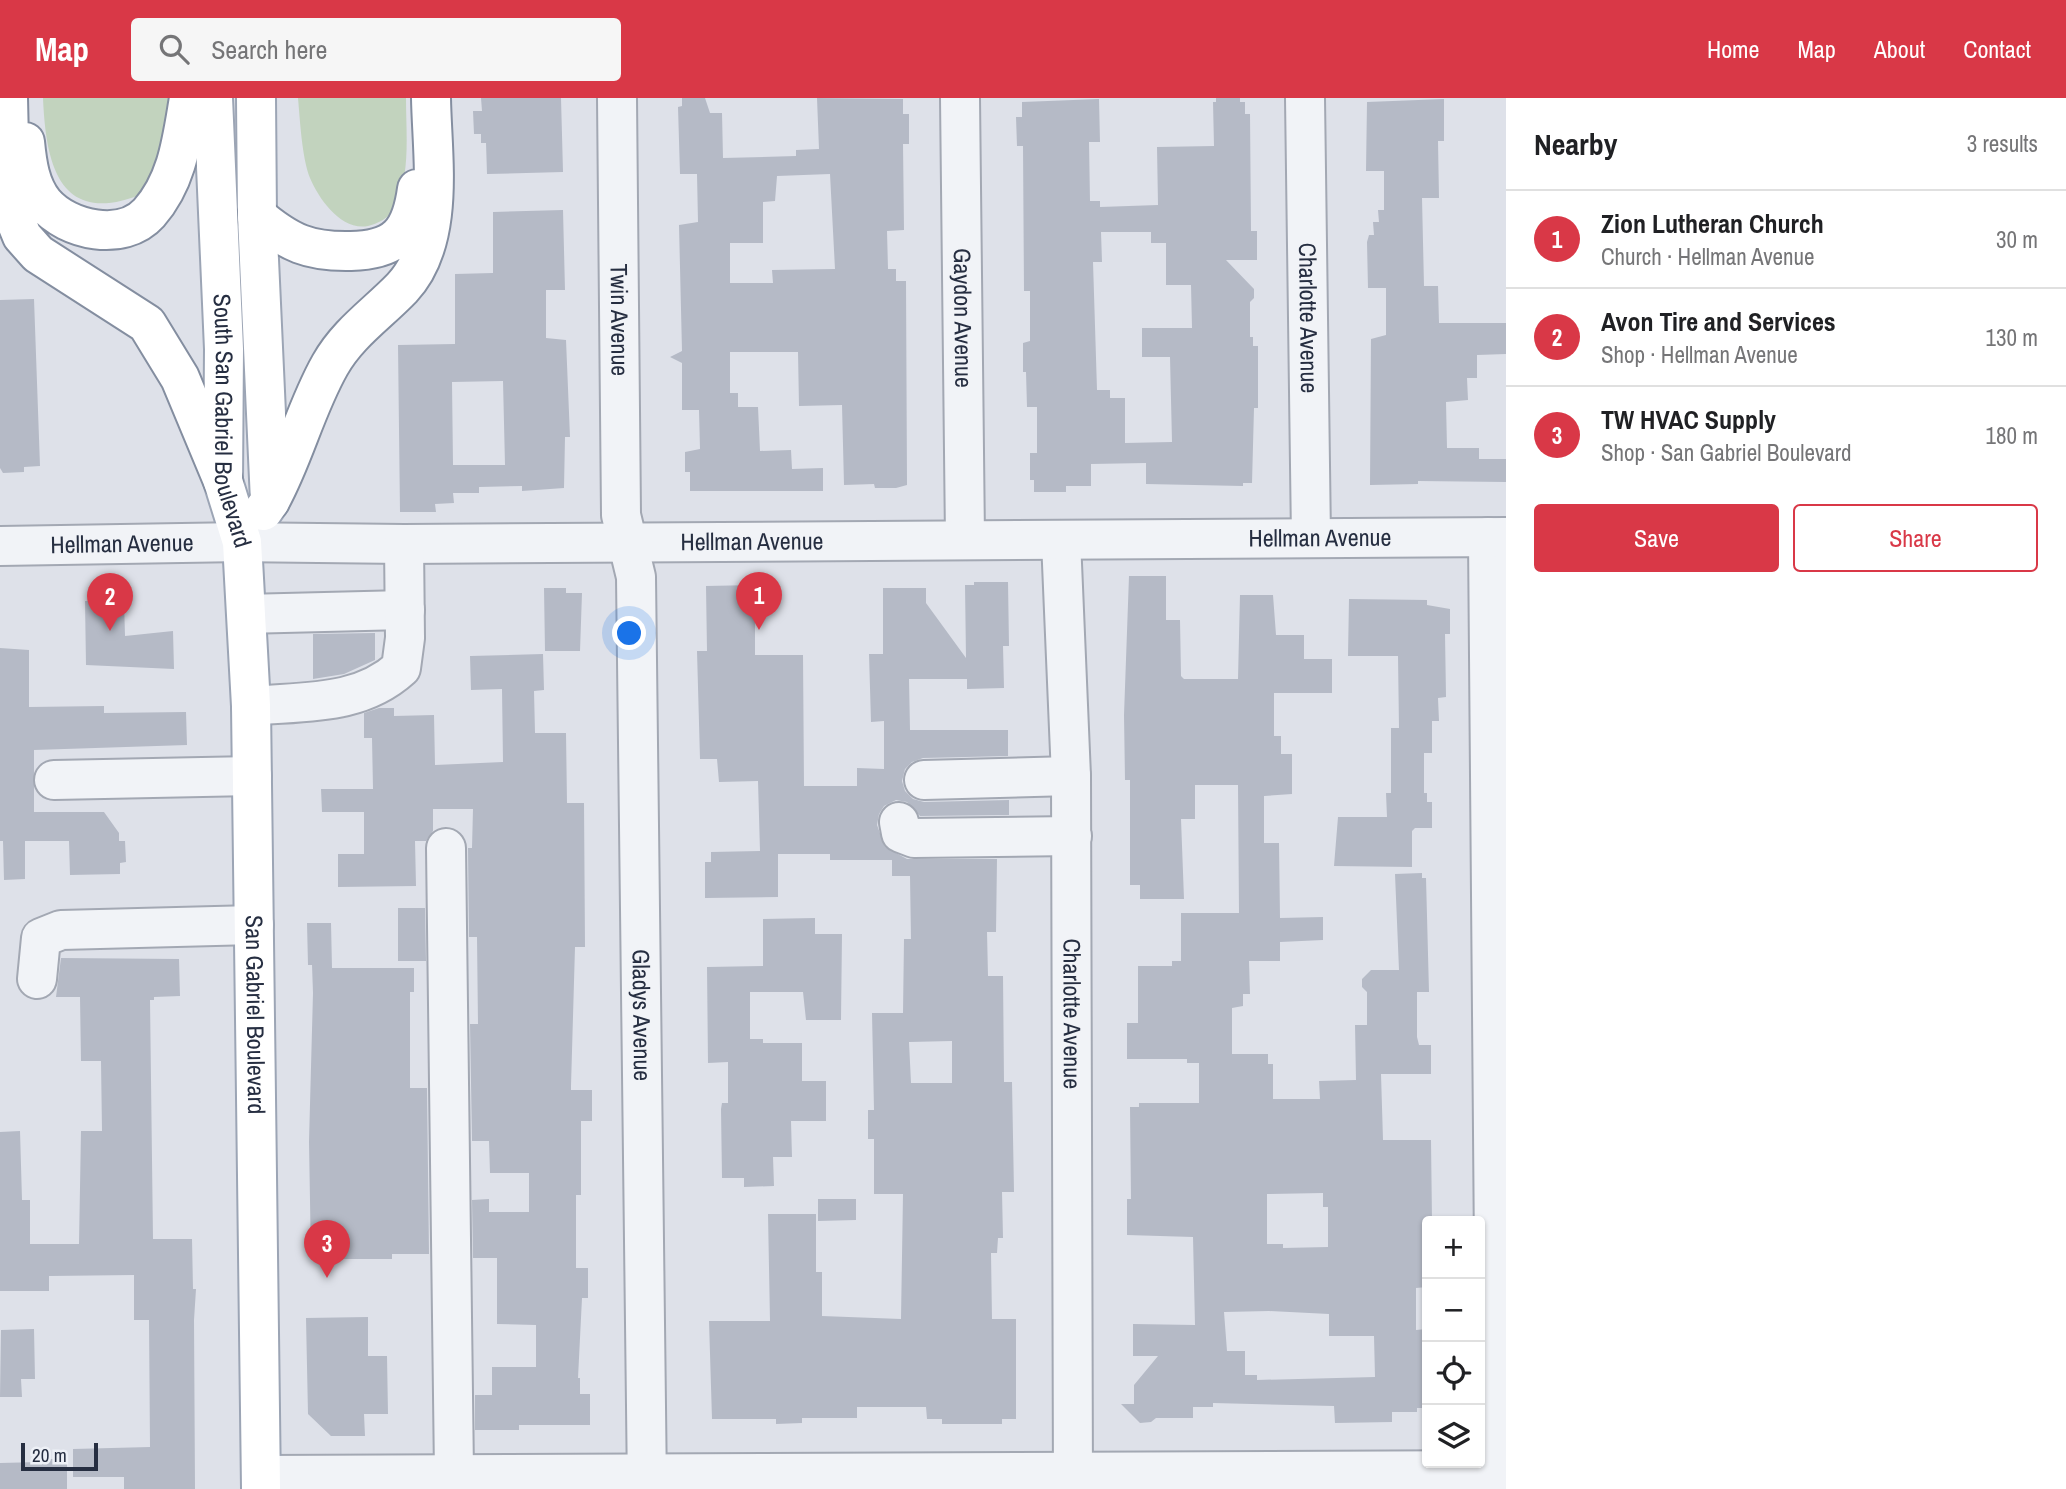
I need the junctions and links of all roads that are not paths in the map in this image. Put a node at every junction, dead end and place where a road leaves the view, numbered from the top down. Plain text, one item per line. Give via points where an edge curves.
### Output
1 (8, 98) edge
2 (24, 98) edge
3 (189, 98) edge
4 (214, 98) edge
5 (256, 98) edge
6 (420, 98) edge
7 (432, 98) edge
8 (617, 98) edge
9 (960, 98) edge
10 (1305, 98) edge
11 (257, 216) junction
12 (223, 481) junction
13 (270, 501) junction
14 (1497, 537) edge
15 (1311, 538) junction
16 (965, 539) junction
17 (1061, 540) junction
18 (242, 542) junction
19 (629, 542) junction
20 (404, 544) junction
21 (0, 546) edge
22 (405, 610) junction
23 (247, 614) junction
24 (251, 706) junction
25 (252, 776) junction
26 (1071, 776) junction
27 (54, 780) dead end
28 (924, 780) dead end
29 (899, 822) dead end
30 (1072, 836) junction
31 (446, 848) dead end
32 (254, 925) junction
33 (37, 979) dead end
34 (454, 1474) junction
35 (1499, 1476) edge
36 (1073, 1479) edge
37 (647, 1481) edge
38 (261, 1482) edge

1 - 12 main road via 10,186 13,214 22,236 38,254 148,324 180,378
2 - 3 main road via 31,181 44,202 62,218 108,230 132,227 162,195 174,173
4 - 12 main road, South San Gabriel Boulevard via 224,349
5 - 11 main road, South San Gabriel Boulevard
6 - 11 main road via 414,208 405,230 390,245 368,251 314,250 281,237
7 - 13 main road via 433,193 423,251 402,288 344,342 328,367
8 - 19 street, Twin Avenue via 621,515
9 - 16 street, Gaydon Avenue
10 - 15 street, Charlotte Avenue
11 - 13 main road, South San Gabriel Boulevard
12 - 18 main road, South San Gabriel Boulevard
13 - 18 main road, South San Gabriel Boulevard
14 - 15 street, Hellman Avenue
14 - 35 street
15 - 17 street, Hellman Avenue
16 - 17 street, Hellman Avenue
16 - 19 street, Hellman Avenue
17 - 26 street, Charlotte Avenue
18 - 20 street, Hellman Avenue
18 - 21 street, Hellman Avenue
18 - 23 main road, San Gabriel Boulevard
19 - 20 street, Hellman Avenue
19 - 37 street, Gladys Avenue via 636,577
20 - 22 street
22 - 23 street
22 - 24 street via 401,668 383,685 358,695
23 - 24 main road, San Gabriel Boulevard
24 - 25 main road, San Gabriel Boulevard
25 - 27 street
25 - 32 main road, San Gabriel Boulevard
26 - 28 street
26 - 30 street, Charlotte Avenue
29 - 30 street via 901,833 914,838
30 - 36 street, Charlotte Avenue
31 - 34 street
32 - 33 street via 61,930 41,938
32 - 38 main road, San Gabriel Boulevard
34 - 37 street
34 - 38 street
35 - 36 street
36 - 37 street

